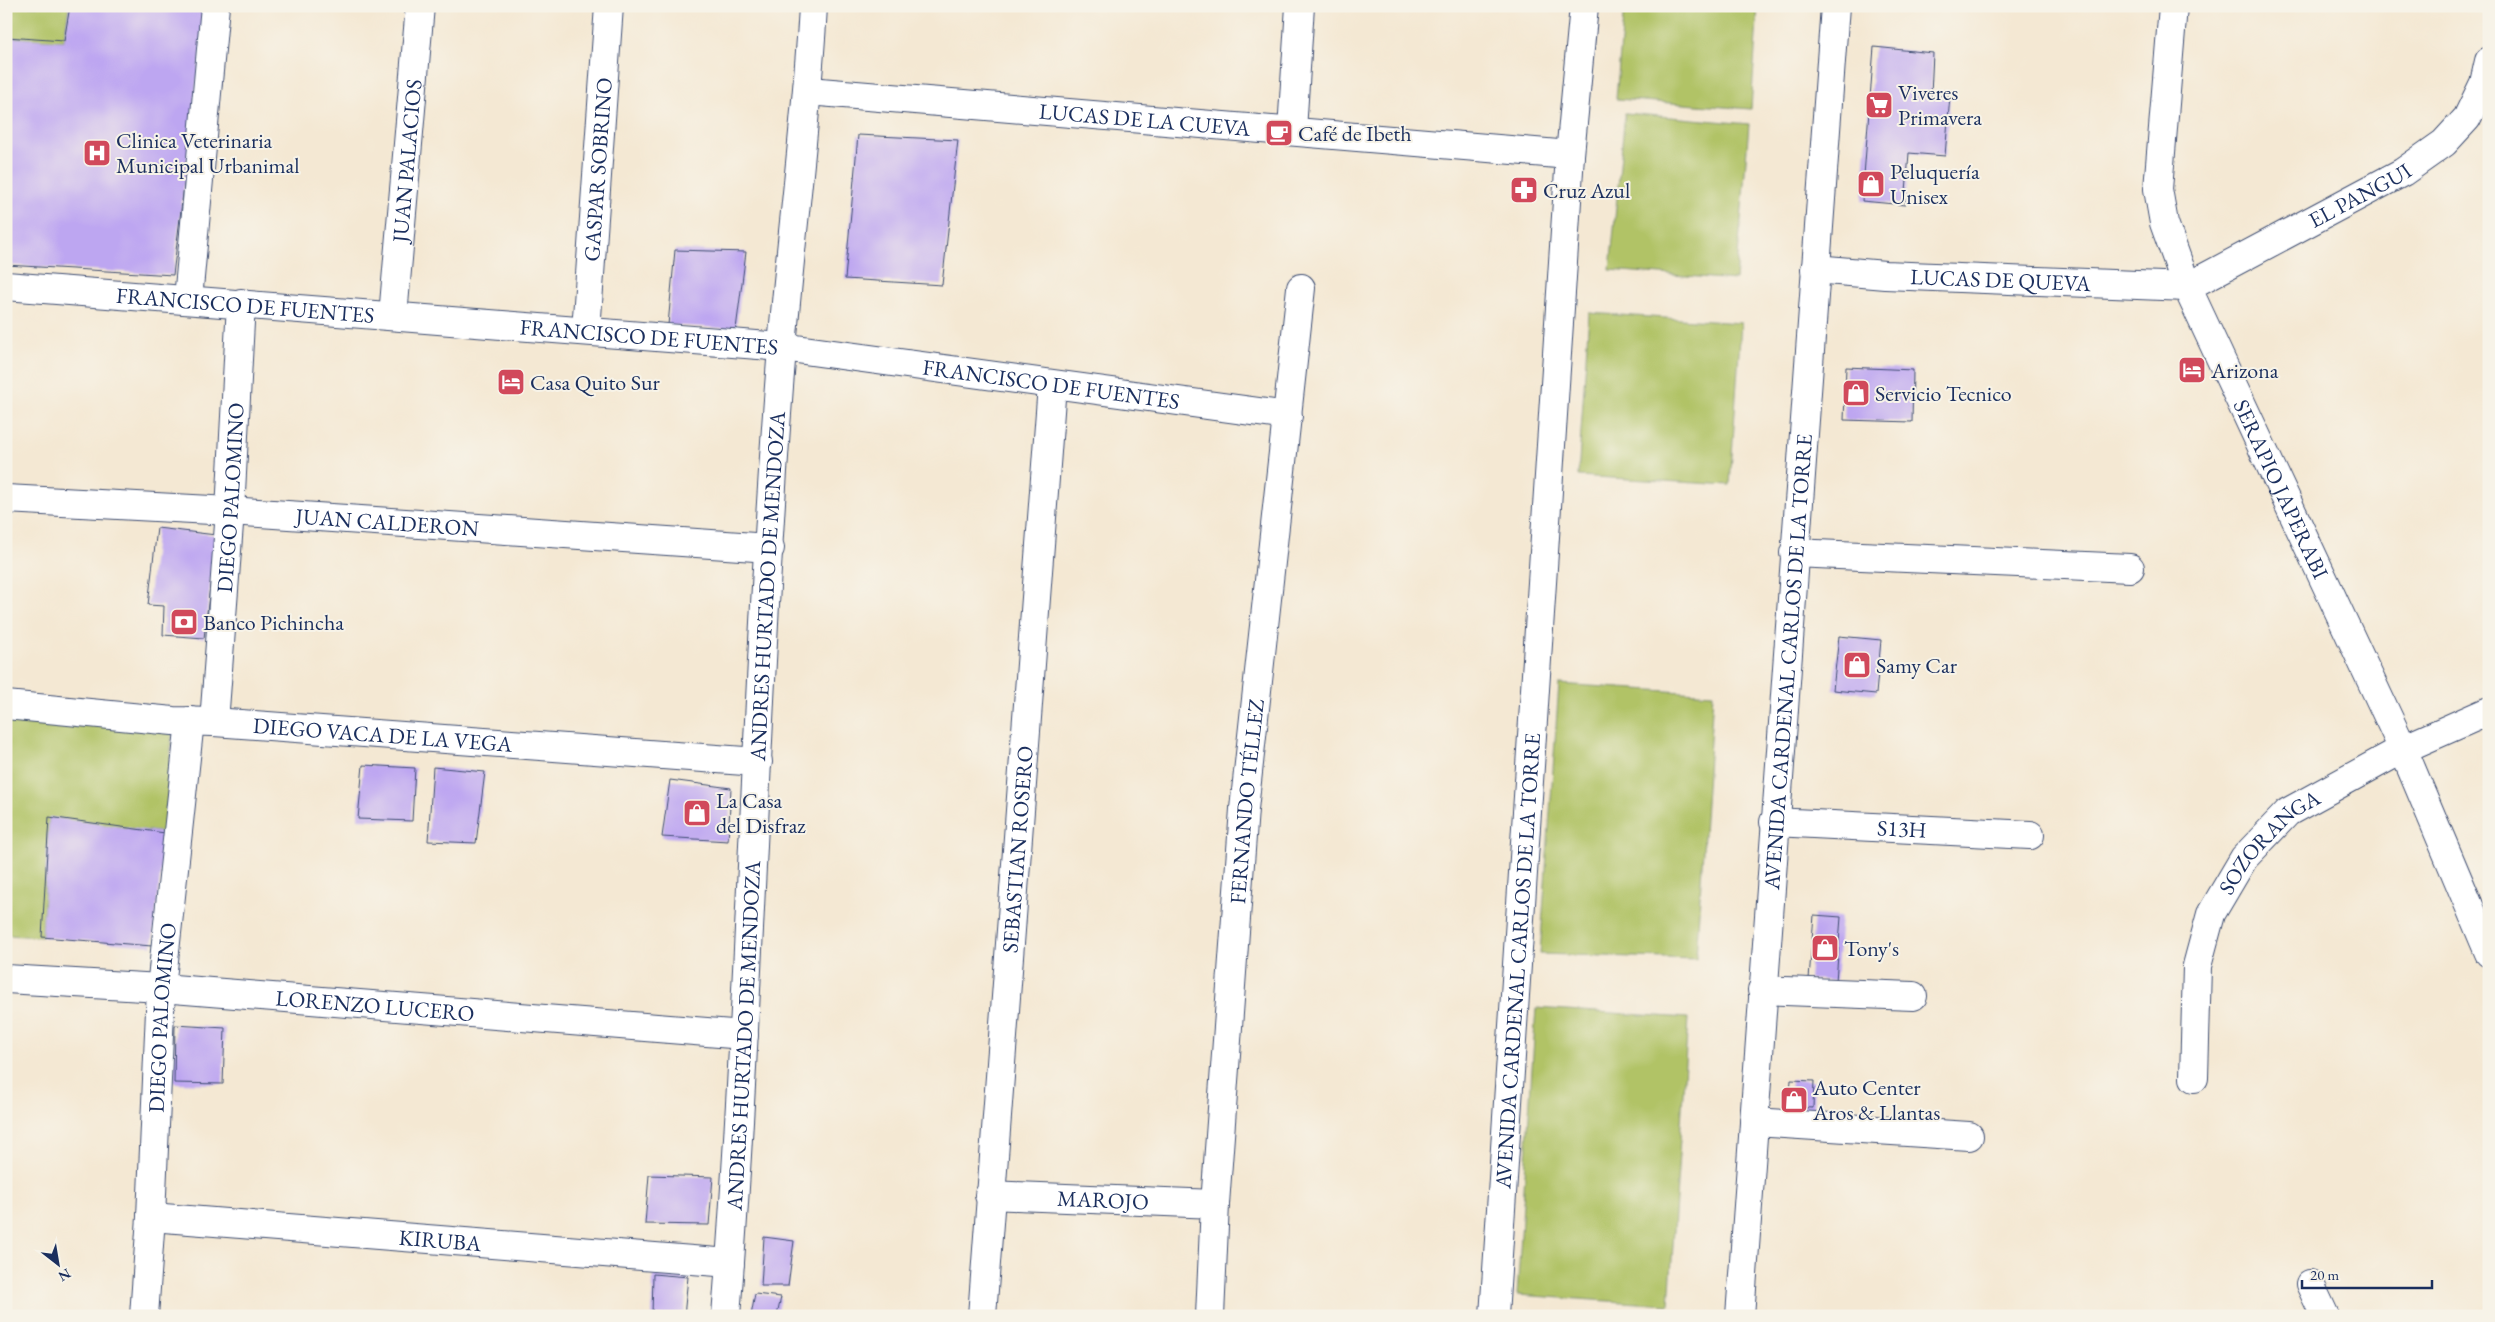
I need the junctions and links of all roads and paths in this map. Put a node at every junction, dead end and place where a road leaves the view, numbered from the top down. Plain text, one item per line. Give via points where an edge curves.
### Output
1 (215, 6) edge
2 (420, 6) edge
3 (609, 6) edge
4 (813, 6) edge
5 (1300, 6) edge
6 (1584, 6) edge
7 (1835, 6) edge
8 (2174, 6) edge
9 (2489, 61) edge
10 (808, 91) junction
11 (1292, 130) junction
12 (1570, 155) junction
13 (1815, 269) junction
14 (6, 286) edge
15 (2187, 287) junction
16 (1301, 288) dead end
17 (188, 299) junction
18 (241, 303) junction
19 (392, 316) junction
20 (586, 331) junction
21 (782, 347) junction
22 (1052, 385) junction
23 (1288, 416) junction
24 (6, 499) edge
25 (230, 511) junction
26 (770, 548) junction
27 (1794, 553) junction
28 (2130, 568) dead end
29 (6, 705) edge
30 (2489, 711) edge
31 (202, 721) junction
32 (2403, 749) junction
33 (758, 762) junction
34 (1774, 822) junction
35 (2030, 835) dead end
36 (2489, 953) edge
37 (6, 979) edge
38 (161, 988) junction
39 (1762, 990) junction
40 (1912, 996) dead end
41 (744, 1034) junction
42 (2194, 1078) dead end
43 (1754, 1122) junction
44 (1969, 1136) dead end
45 (989, 1195) junction
46 (1215, 1204) junction
47 (151, 1217) junction
48 (730, 1262) junction
49 (2310, 1284) dead end
50 (144, 1316) edge
51 (726, 1316) edge
52 (982, 1316) edge
53 (1210, 1316) edge
54 (1494, 1316) edge
55 (1740, 1316) edge
56 (2325, 1316) edge

1 - 17 street
2 - 19 street, JUAN PALACIOS
3 - 20 street, GASPAR SOBRINO
4 - 10 street, ANDRES HURTADO DE MENDOZA
5 - 11 street
6 - 12 street, AVENIDA CARDENAL CARLOS DE LA TORRE
7 - 13 street, AVENIDA CARDENAL CARLOS DE LA TORRE
8 - 15 street, SERAPIO JAPERABI via 2158,189 2164,222
9 - 15 street, EL PANGUI via 2484,83 2467,118 2444,143 2403,172
10 - 11 street, LUCAS DE LA CUEVA
10 - 21 street, ANDRES HURTADO DE MENDOZA
11 - 12 street, LUCAS DE LA CUEVA
12 - 54 street, AVENIDA CARDENAL CARLOS DE LA TORRE
13 - 15 street, LUCAS DE QUEVA via 1884,275
13 - 27 street, AVENIDA CARDENAL CARLOS DE LA TORRE
14 - 17 street, FRANCISCO DE FUENTES
15 - 32 street, SERAPIO JAPERABI
16 - 23 street, FERNANDO TÉLLEZ
17 - 18 street, FRANCISCO DE FUENTES
18 - 19 street, FRANCISCO DE FUENTES
18 - 25 street, DIEGO PALOMINO
19 - 20 street, FRANCISCO DE FUENTES
20 - 21 street, FRANCISCO DE FUENTES
21 - 22 street, FRANCISCO DE FUENTES
21 - 26 street, ANDRES HURTADO DE MENDOZA
22 - 23 street, FRANCISCO DE FUENTES
22 - 45 street, SEBASTIAN ROSERO
23 - 46 street, FERNANDO TÉLLEZ via 1244,809
24 - 25 street, JUAN CALDERON
25 - 26 street, JUAN CALDERON
25 - 31 street, DIEGO PALOMINO
26 - 33 street, ANDRES HURTADO DE MENDOZA
27 - 28 street
27 - 34 street, AVENIDA CARDENAL CARLOS DE LA TORRE
29 - 31 street, DIEGO VACA DE LA VEGA
30 - 32 street, SOZORANGA
31 - 33 street, DIEGO VACA DE LA VEGA
31 - 38 street, DIEGO PALOMINO
32 - 36 street, SERAPIO JAPERABI
32 - 42 street, SOZORANGA via 2288,812 2244,858 2211,914 2197,966
33 - 41 street, ANDRES HURTADO DE MENDOZA
34 - 35 street, S13H
34 - 39 street, AVENIDA CARDENAL CARLOS DE LA TORRE
37 - 38 street, LORENZO LUCERO
38 - 41 street, LORENZO LUCERO
38 - 47 street, DIEGO PALOMINO
39 - 40 street
39 - 43 street, AVENIDA CARDENAL CARLOS DE LA TORRE
41 - 48 street, ANDRES HURTADO DE MENDOZA
43 - 44 street
43 - 55 street, AVENIDA CARDENAL CARLOS DE LA TORRE
45 - 46 street, MAROJO
45 - 52 street, SEBASTIAN ROSERO
46 - 53 street, FERNANDO TÉLLEZ
47 - 48 street, KIRUBA
47 - 50 street, DIEGO PALOMINO
48 - 51 street, ANDRES HURTADO DE MENDOZA
49 - 56 street

